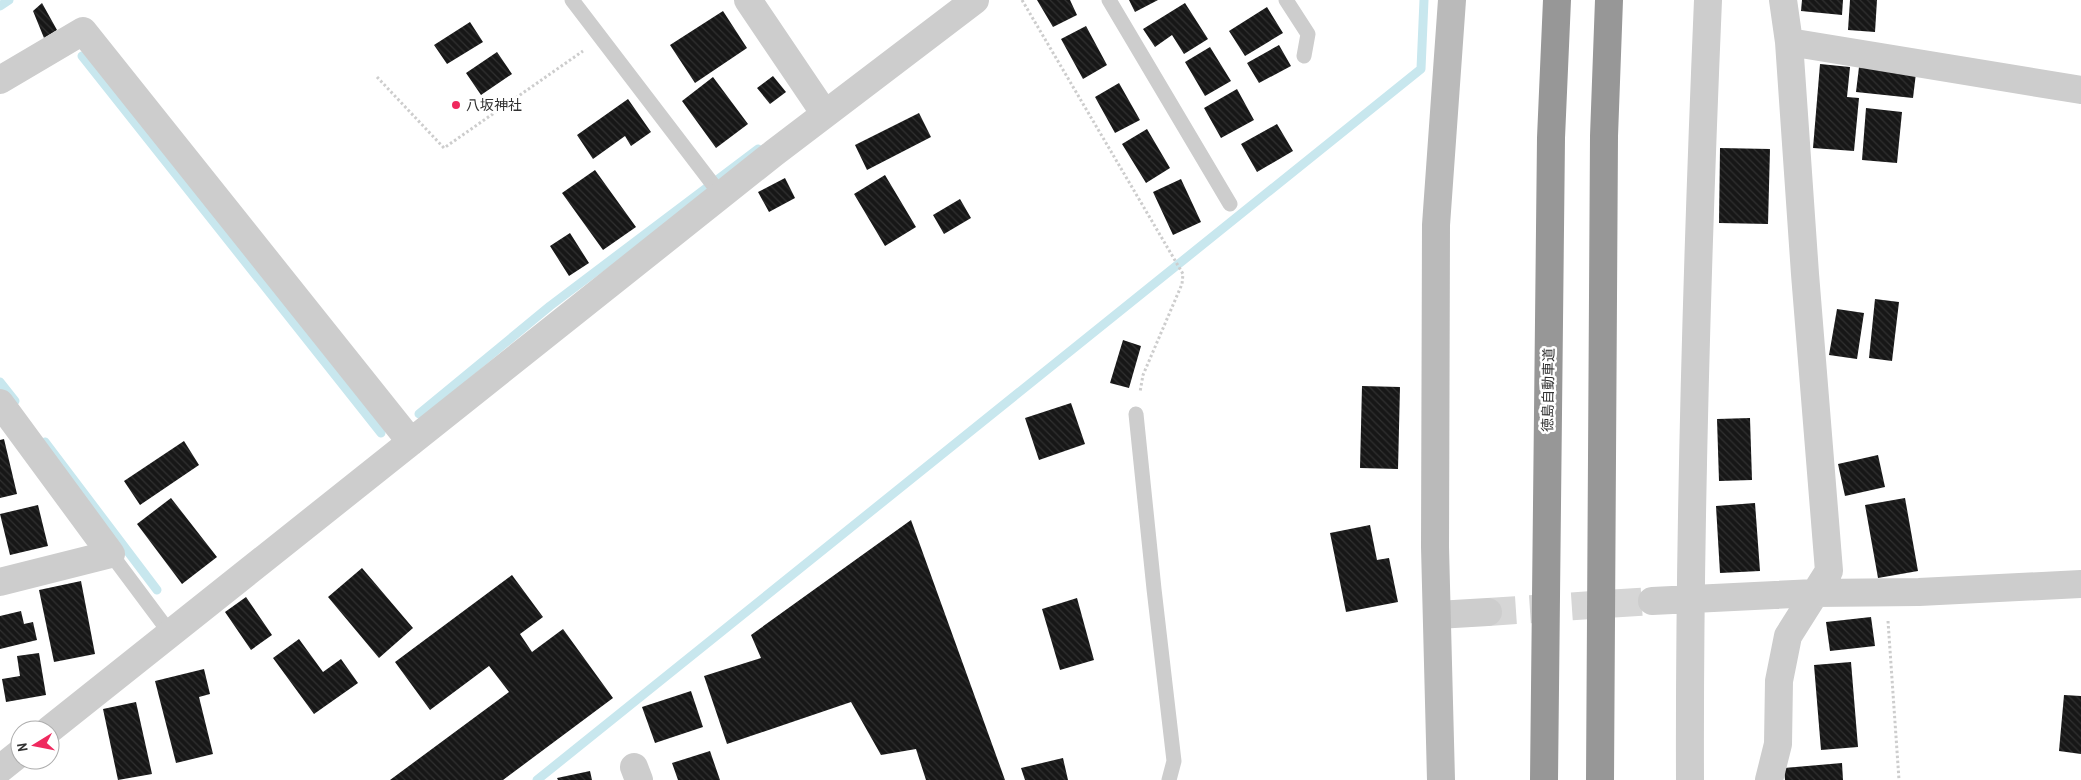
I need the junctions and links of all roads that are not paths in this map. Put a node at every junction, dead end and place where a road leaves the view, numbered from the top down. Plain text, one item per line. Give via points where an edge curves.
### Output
1 (572, 0) edge
2 (748, 0) edge
3 (975, 0) edge
4 (1108, 0) edge
5 (1286, 0) edge
6 (1452, 0) edge
7 (1557, 0) edge
8 (1609, 0) edge
9 (1708, 0) edge
10 (1783, 0) edge
11 (1790, 42) junction
12 (1304, 56) dead end
13 (0, 80) edge
14 (2081, 90) edge
15 (825, 114) junction
16 (721, 195) junction
17 (1230, 204) dead end
18 (1, 407) edge
19 (1136, 414) road end
20 (411, 442) junction
21 (111, 554) junction
22 (0, 582) edge
23 (2081, 584) edge
24 (1815, 593) junction
25 (1689, 599) junction
26 (1652, 601) tunnel mouth
27 (1488, 612) tunnel mouth
28 (1437, 615) junction
29 (170, 633) junction
30 (60, 720) edge
31 (10, 761) edge
32 (0, 769) edge
33 (1169, 780) edge
34 (1441, 780) edge
35 (1544, 780) edge
36 (1600, 780) edge
37 (1690, 780) edge
38 (1769, 780) edge

1 - 16 lane
2 - 15 street
3 - 15 street
4 - 17 lane
5 - 12 lane via 1308,34
6 - 28 street via 1436,225
7 - 35 highway, 徳島自動車道 via 1550,138
8 - 36 highway via 1604,136
9 - 25 street
10 - 11 street
11 - 14 street
11 - 24 street via 1829,571
13 - 20 street via 83,31
15 - 16 street
16 - 20 street
18 - 21 street
19 - 33 lane via 1174,761
20 - 29 street
21 - 22 street
21 - 29 lane
23 - 24 street
24 - 25 street
24 - 38 street via 1788,636 1779,681 1778,744
25 - 26 street
25 - 37 street
27 - 28 street
28 - 34 street
29 - 30 street
31 - 32 street

